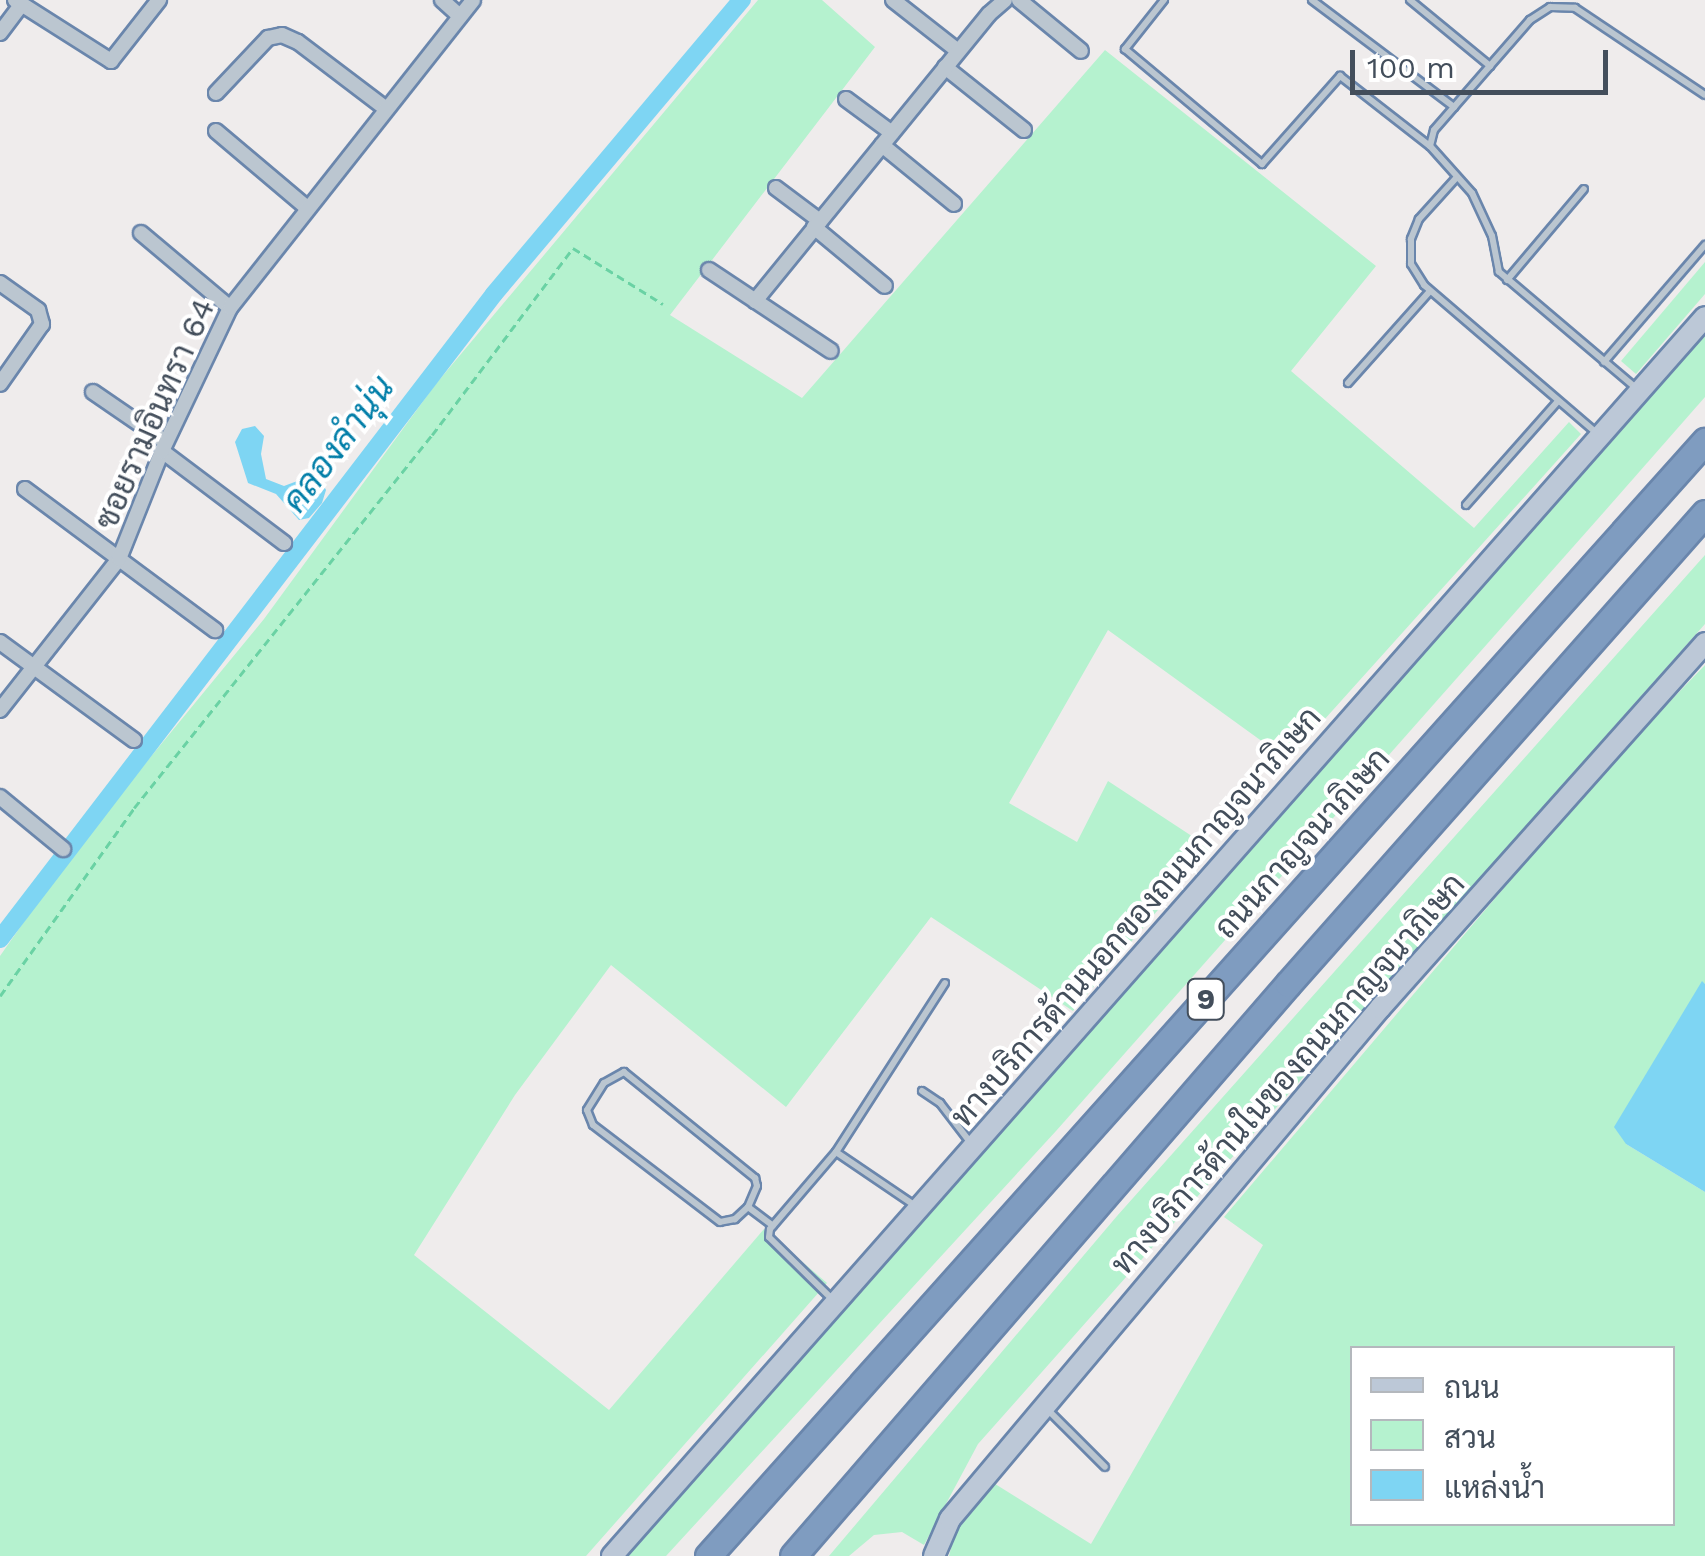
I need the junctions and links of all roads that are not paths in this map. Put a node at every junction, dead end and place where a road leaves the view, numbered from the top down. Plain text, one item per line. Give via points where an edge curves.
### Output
1 (442, 0) edge
2 (474, 0) edge
3 (893, 0) edge
4 (1005, 0) edge
5 (1018, 0) edge
6 (1164, 0) edge
7 (1312, 0) edge
8 (1410, 0) edge
9 (18, 2) edge
10 (154, 2) edge
11 (460, 16) junction
12 (0, 33) edge
13 (958, 51) junction
14 (1082, 51) dead end
15 (1490, 66) junction
16 (945, 67) junction
17 (216, 94) dead end
18 (1705, 94) edge
19 (846, 100) dead end
20 (1454, 107) junction
21 (386, 108) junction
22 (1024, 130) dead end
23 (216, 131) dead end
24 (887, 139) junction
25 (1430, 146) junction
26 (1457, 176) junction
27 (776, 188) dead end
28 (1584, 189) dead end
29 (954, 204) dead end
30 (306, 207) junction
31 (817, 224) junction
32 (142, 232) dead end
33 (1705, 246) edge
34 (709, 270) dead end
35 (1507, 280) junction
36 (0, 283) edge
37 (885, 286) dead end
38 (1430, 290) junction
39 (755, 300) junction
40 (230, 308) junction
41 (1705, 317) edge
42 (831, 351) dead end
43 (1604, 362) junction
44 (1348, 383) dead end
45 (0, 384) edge
46 (1640, 391) junction
47 (93, 392) dead end
48 (1558, 401) junction
49 (1600, 436) junction
50 (1705, 442) edge
51 (164, 447) junction
52 (25, 489) dead end
53 (1466, 506) dead end
54 (1705, 513) edge
55 (284, 543) dead end
56 (119, 559) junction
57 (215, 630) dead end
58 (0, 642) edge
59 (1705, 644) edge
60 (33, 668) junction
61 (0, 710) edge
62 (134, 740) dead end
63 (0, 798) edge
64 (63, 849) dead end
65 (945, 983) dead end
66 (922, 1091) dead end
67 (974, 1147) junction
68 (836, 1152) junction
69 (748, 1207) junction
70 (919, 1208) junction
71 (773, 1226) junction
72 (836, 1302) junction
73 (1044, 1406) junction
74 (1105, 1467) dead end
75 (612, 1556) edge
76 (708, 1556) edge
77 (793, 1556) edge
78 (934, 1556) edge

1 - 11 street
2 - 11 street, ซอยรามอินทรา 64
3 - 13 street
4 - 13 street
5 - 14 street
6 - 25 lane via 1125,49 1262,164 1340,76
7 - 20 lane
8 - 15 lane
9 - 10 street via 111,61
9 - 12 street
11 - 21 street, ซอยรามอินทรา 64
13 - 16 street
15 - 18 lane via 1530,20 1550,8 1575,8
15 - 20 lane
16 - 22 street
16 - 24 street
17 - 21 street via 268,38 282,35
19 - 24 street
20 - 25 lane
21 - 30 street, ซอยรามอินทรา 64
23 - 30 street
24 - 29 street
24 - 31 street
25 - 26 lane
26 - 35 lane via 1472,193
26 - 38 lane via 1410,239 1411,264
27 - 31 street
28 - 35 lane
30 - 40 street, ซอยรามอินทรา 64
31 - 37 street
31 - 39 street
32 - 40 street
33 - 43 lane
34 - 39 street
35 - 43 lane
36 - 45 street via 38,310 42,324
38 - 44 lane
38 - 48 lane
39 - 42 street
40 - 51 street, ซอยรามอินทรา 64
41 - 46 main road, ทางบริการด้านนอกของถนนกาญจนาภิเษก
43 - 46 lane
46 - 49 main road, ทางบริการด้านนอกของถนนกาญจนาภิเษก
47 - 51 street
48 - 49 lane
48 - 53 lane
49 - 67 main road, ทางบริการด้านนอกของถนนกาญจนาภิเษก
50 - 76 highway, ถนนกาญจนาภิเษก / 9
51 - 55 street
51 - 56 street, ซอยรามอินทรา 64
52 - 56 street
54 - 77 highway, 9
56 - 57 street
56 - 60 street, ซอยรามอินทรา 64
58 - 60 street
59 - 73 main road, ทางบริการด้านในของถนนกาญจนาภิเษก via 1380,1008
60 - 61 street, ซอยรามอินทรา 64
60 - 62 street
63 - 64 street
65 - 68 lane
66 - 67 lane via 940,1103
67 - 70 main road, ทางบริการด้านนอกของถนนกาญจนาภิเษก
68 - 70 lane
68 - 71 lane
69 - 69 lane via 720,1222 593,1126 588,1110 604,1084 624,1072 749,1170 757,1186
69 - 71 lane
70 - 72 main road, ทางบริการด้านนอกของถนนกาญจนาภิเษก
71 - 72 lane via 769,1238
72 - 75 main road, ทางบริการด้านนอกของถนนกาญจนาภิเษก
73 - 74 lane
73 - 78 main road, ทางบริการด้านในของถนนกาญจนาภิเษก via 950,1519

